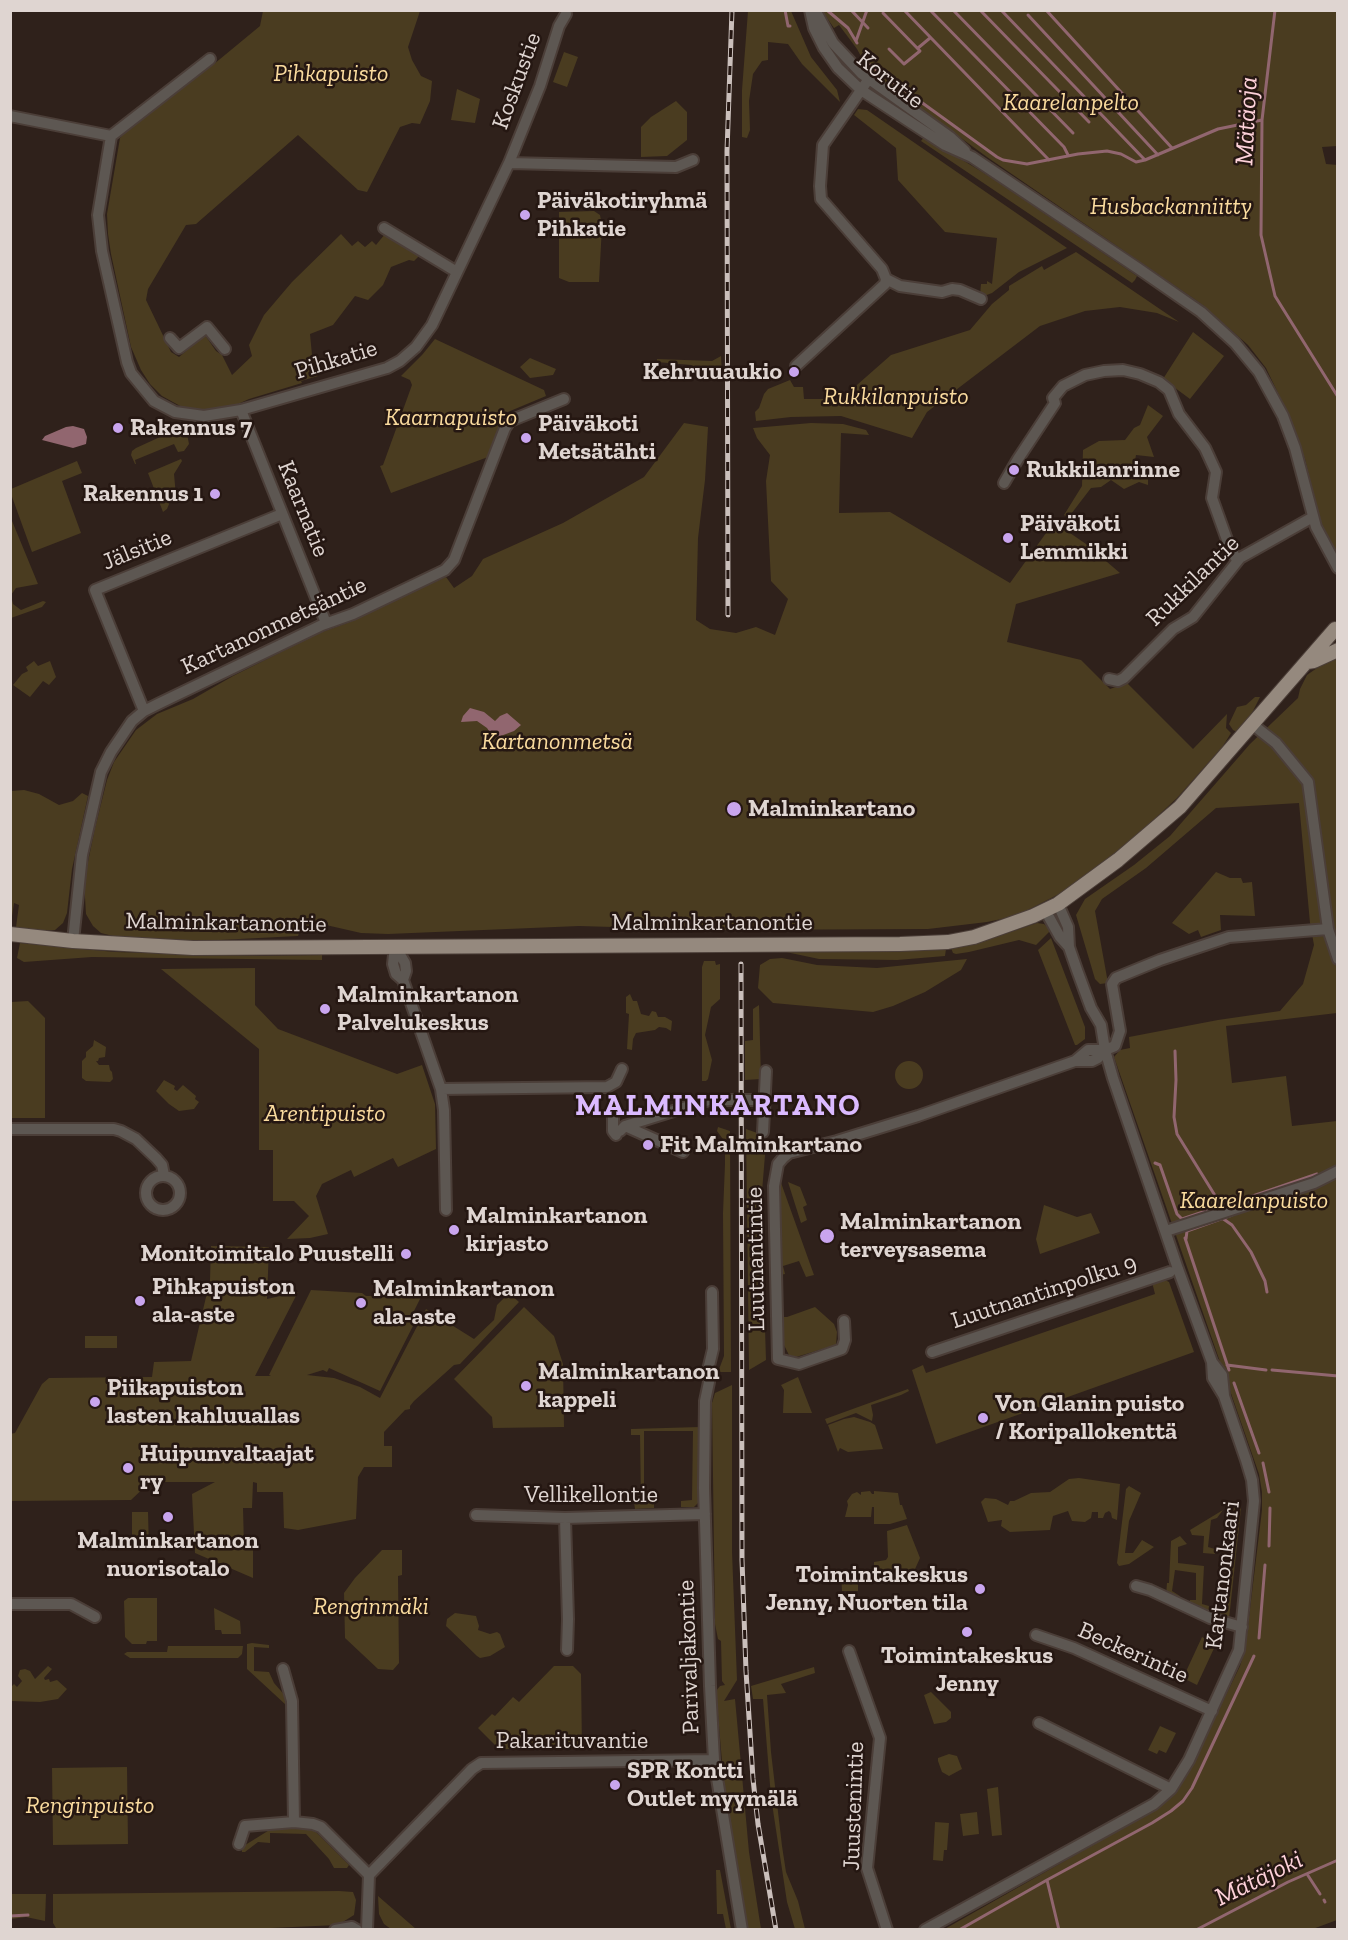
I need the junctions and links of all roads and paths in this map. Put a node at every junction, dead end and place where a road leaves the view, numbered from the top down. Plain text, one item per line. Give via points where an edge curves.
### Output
1 (810, 10) edge
2 (815, 10) edge
3 (566, 14) dead end
4 (210, 59) dead end
5 (868, 80) junction
6 (861, 90) junction
7 (10, 116) edge
8 (111, 135) junction
9 (972, 157) junction
10 (693, 160) dead end
11 (509, 163) junction
12 (384, 228) dead end
13 (457, 272) junction
14 (886, 279) junction
15 (981, 298) dead end
16 (170, 338) dead end
17 (225, 349) dead end
18 (796, 366) dead end
19 (564, 399) dead end
20 (241, 410) junction
21 (1004, 483) dead end
22 (282, 514) junction
23 (1313, 517) junction
24 (1237, 560) junction
25 (1338, 568) edge
26 (326, 623) junction
27 (1337, 630) edge
28 (1338, 650) edge
29 (1307, 662) junction
30 (1109, 679) dead end
31 (144, 711) junction
32 (1252, 724) junction
33 (1058, 904) junction
34 (1045, 910) junction
35 (1328, 929) junction
36 (10, 934) edge
37 (73, 941) junction
38 (395, 946) junction
39 (1069, 947) junction
40 (1338, 959) edge
41 (1105, 1050) junction
42 (622, 1069) dead end
43 (766, 1071) dead end
44 (441, 1089) junction
45 (764, 1100) junction
46 (614, 1107) dead end
47 (10, 1129) edge
48 (620, 1130) junction
49 (763, 1132) dead end
50 (683, 1152) dead end
51 (1338, 1171) edge
52 (164, 1175) dead end
53 (446, 1210) dead end
54 (1166, 1231) junction
55 (1170, 1272) dead end
56 (712, 1292) dead end
57 (844, 1321) dead end
58 (932, 1352) dead end
59 (705, 1514) junction
60 (477, 1515) dead end
61 (565, 1518) junction
62 (1136, 1586) dead end
63 (10, 1604) edge
64 (94, 1617) dead end
65 (1242, 1628) junction
66 (1036, 1635) dead end
67 (567, 1650) dead end
68 (849, 1651) dead end
69 (283, 1669) dead end
70 (1212, 1711) junction
71 (1039, 1723) dead end
72 (714, 1760) junction
73 (1171, 1789) junction
74 (294, 1822) junction
75 (239, 1844) dead end
76 (369, 1875) junction
77 (335, 1929) edge
78 (357, 1929) edge
79 (367, 1929) edge
80 (742, 1929) edge
81 (887, 1929) edge
82 (925, 1929) edge

1 - 6 street, Korutie via 824,48
2 - 5 street, Korutie via 833,43
3 - 11 street, Koskustie
4 - 8 street
5 - 6 street
5 - 9 street, Korutie
6 - 9 street, Korutie via 945,145
6 - 14 street via 823,145 821,199 882,269
7 - 8 street
8 - 20 street, Pihkatie via 98,216 102,251 131,373 154,401 175,412 204,417
9 - 23 street, Korutie via 1201,312 1242,350 1284,416
10 - 11 street via 676,167
11 - 13 street, Pihkatie
12 - 13 street
13 - 20 street, Pihkatie via 426,334 400,361
14 - 15 street via 926,293 942,292 953,284
14 - 18 street via 882,288
16 - 17 street via 179,348 207,327
19 - 26 street, Kartanonmetsäntie via 510,421 505,428 450,566 353,614
20 - 22 street, Kaarnatie
21 - 24 street via 1063,386 1104,371 1140,374 1169,390 1179,414 1205,448 1216,471 1212,498
22 - 26 street, Kaarnatie
22 - 31 street, Jälsitie via 95,590
23 - 24 street, Rukkilantie
23 - 25 street, Korutie
24 - 30 street, Rukkilantie via 1193,617 1173,629 1124,678
26 - 31 street, Kartanonmetsäntie
27 - 29 main road, Malminkartanontie
28 - 29 main road, Malminkartanontie
29 - 32 main road, Malminkartanontie
31 - 37 street, Kartanonmetsäntie via 123,732 101,772 82,855
32 - 33 main road, Malminkartanontie via 1180,807
32 - 35 street via 1276,743 1308,782
33 - 34 main road, Malminkartanontie
33 - 39 street, Kartanonkaari via 1068,927
34 - 38 main road, Malminkartanontie via 999,930 938,942
34 - 39 street, Kartanonkaari
35 - 40 street
35 - 41 street via 1228,937 1116,978 1112,984 1120,1031 1115,1046
36 - 37 main road, Malminkartanontie
37 - 38 main road, Malminkartanontie via 192,948
38 - 44 street via 405,963 403,980
39 - 41 street, Kartanonkaari via 1101,1025
41 - 54 street, Kartanonkaari
41 - 57 street, Luutnantintie via 1092,1061 1076,1061 783,1158 774,1186 778,1359 800,1364 842,1349
42 - 44 street via 607,1087
43 - 45 street
44 - 53 street
45 - 48 street via 695,1101 660,1111
45 - 49 street
46 - 48 street via 613,1131
47 - 52 street via 121,1131 156,1158
48 - 50 street
51 - 54 street via 1314,1183
54 - 65 street, Kartanonkaari via 1212,1362 1222,1375 1224,1396 1252,1480 1254,1501
55 - 58 street, Luutnantinpolku 9
56 - 59 street, Parivaljakontie via 713,1348 705,1401
59 - 61 street, Vellikellontie
59 - 72 street, Parivaljakontie
60 - 61 street, Vellikellontie
61 - 67 street
62 - 65 street
63 - 64 street via 71,1604
65 - 70 street, Kartanonkaari via 1239,1650
66 - 70 street, Beckerintie via 1074,1648
68 - 81 street, Juustenintie via 880,1738 867,1868
69 - 74 street via 292,1701
70 - 73 street, Kartanonkaari
71 - 73 street
72 - 76 street, Pakarituvantie via 481,1763
72 - 80 street, Parivaljakontie
73 - 82 street, Kartanonkaari via 1143,1810
74 - 75 street via 245,1826
74 - 76 street via 321,1827
76 - 79 street
77 - 78 street

